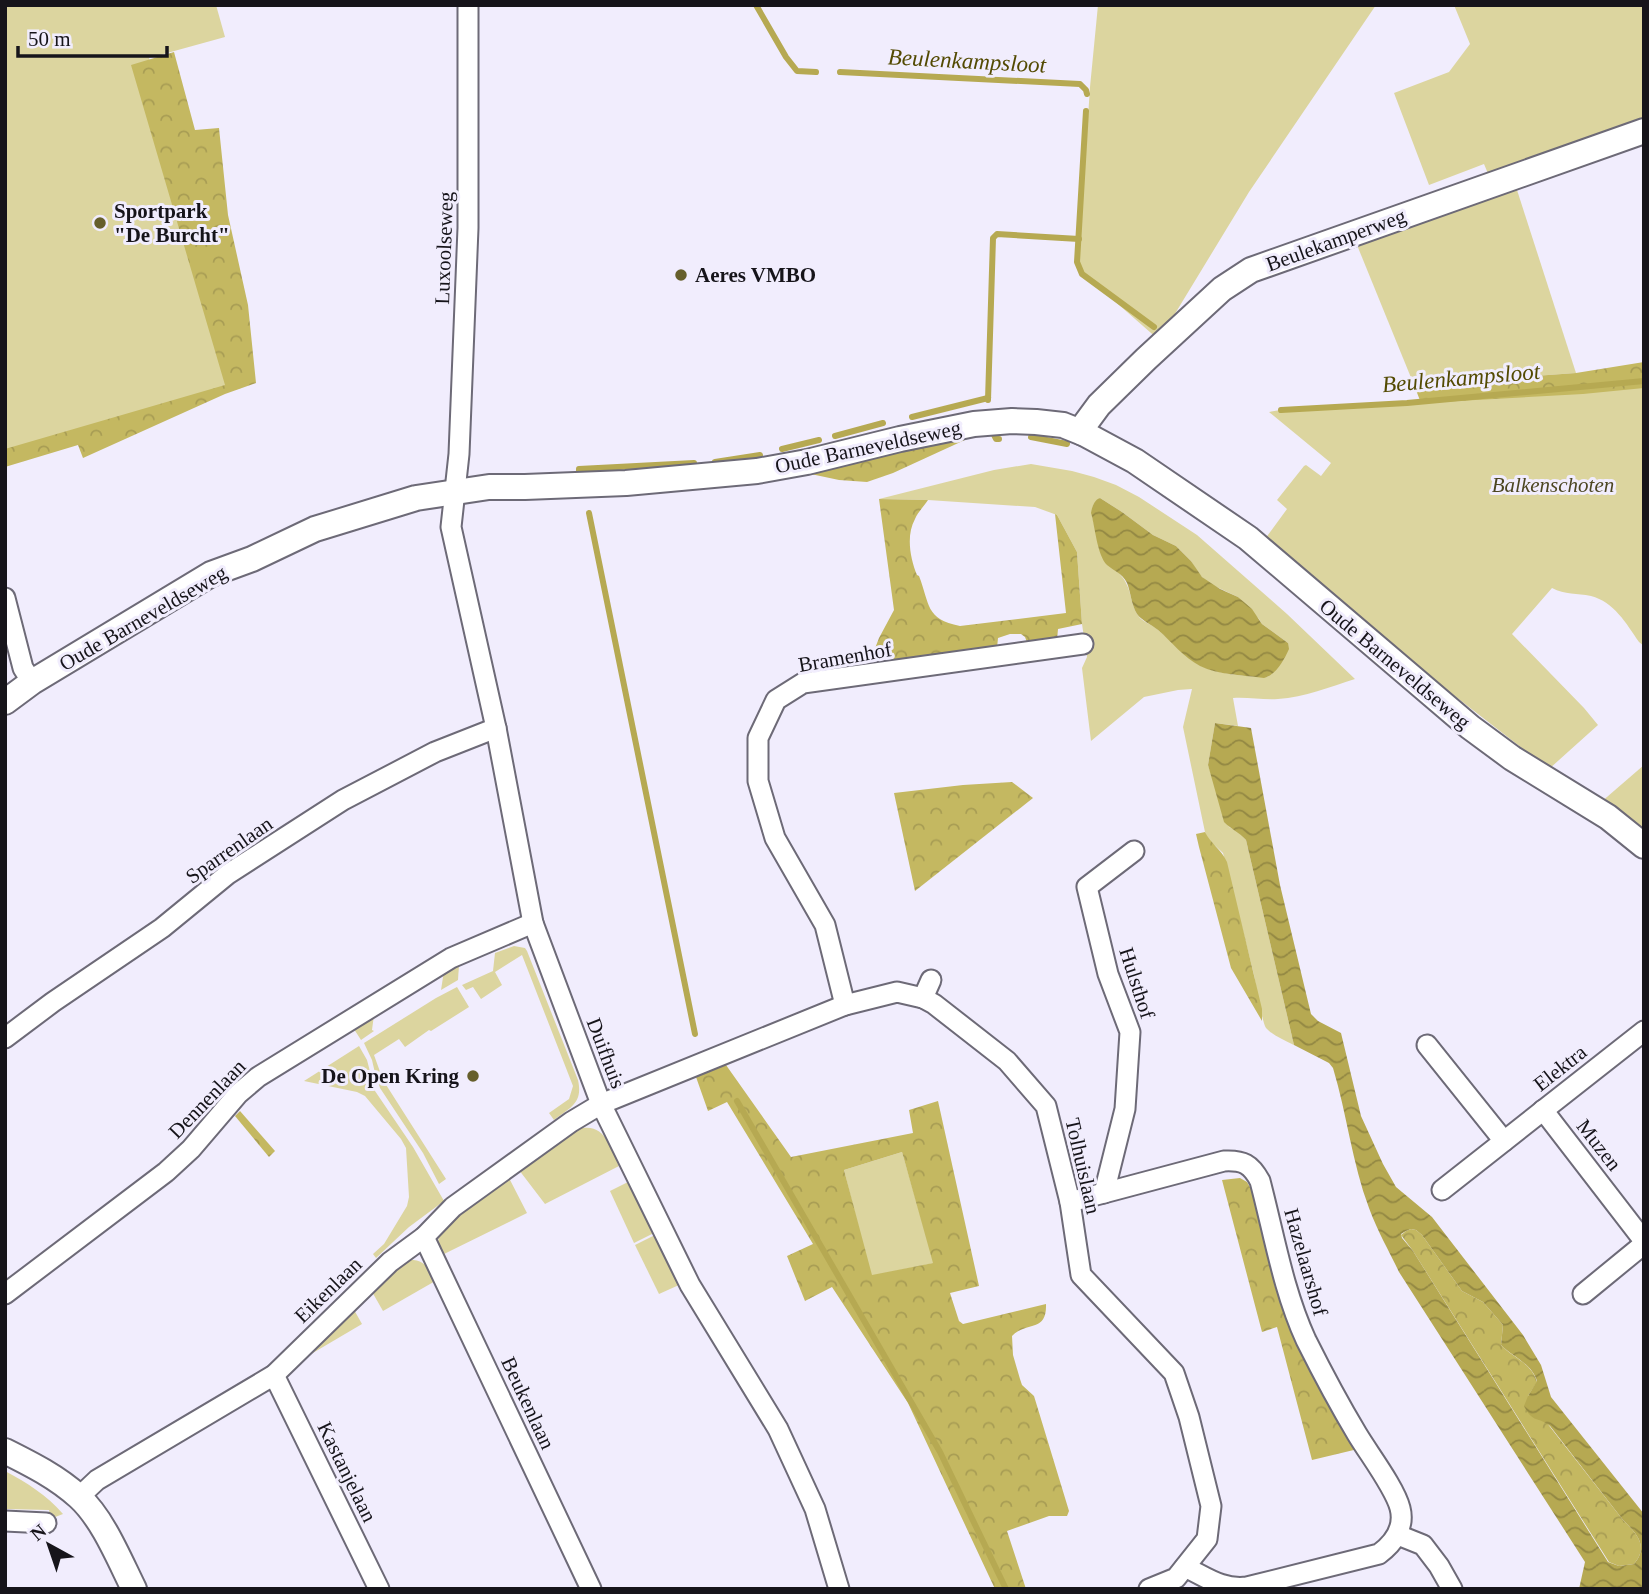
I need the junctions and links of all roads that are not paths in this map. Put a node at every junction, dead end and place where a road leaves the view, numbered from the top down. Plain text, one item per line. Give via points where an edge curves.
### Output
1 (468, 5) edge
2 (1644, 131) edge
3 (1083, 433) junction
4 (454, 492) junction
5 (5, 598) edge
6 (1083, 644) dead end
7 (32, 682) junction
8 (5, 702) edge
9 (496, 728) junction
10 (1644, 846) edge
11 (1134, 851) dead end
12 (533, 923) junction
13 (931, 980) dead end
14 (923, 998) junction
15 (845, 1005) junction
16 (1644, 1031) edge
17 (5, 1038) edge
18 (1427, 1045) dead end
19 (601, 1104) junction
20 (1543, 1110) junction
21 (1504, 1141) junction
22 (1442, 1190) dead end
23 (1104, 1193) junction
24 (1070, 1202) junction
25 (424, 1237) junction
26 (1644, 1242) edge
27 (5, 1294) edge
28 (1583, 1294) dead end
29 (274, 1374) junction
30 (5, 1451) edge
31 (79, 1497) junction
32 (5, 1521) edge
33 (46, 1523) dead end
34 (1398, 1535) junction
35 (1185, 1567) junction
36 (134, 1589) edge
37 (379, 1589) edge
38 (591, 1589) edge
39 (839, 1589) edge
40 (1149, 1589) edge
41 (1452, 1589) edge

1 - 4 street, Luxoolseweg via 468,228
2 - 3 street, Beulekamperweg via 1251,270 1222,289 1146,359 1099,405
3 - 4 street, Oude Barneveldseweg via 1036,422 974,424 757,471
3 - 10 street, Oude Barneveldseweg via 1135,461 1248,538 1470,727 1608,817
4 - 7 street, Oude Barneveldseweg via 416,498 329,524 211,574
4 - 9 street, Duifhuis via 451,527
5 - 7 street via 23,668
6 - 15 street, Bramenhof via 803,683 776,700 758,738 758,781 775,838 825,925
7 - 8 street, Oude Barneveldseweg
9 - 12 street, Duifhuis
9 - 17 street, Sparrenlaan via 435,752 343,800 228,874 162,928
11 - 23 street, Hulsthof via 1087,887 1108,974 1130,1032 1125,1109
12 - 19 street, Duifhuis
12 - 27 street, Dennenlaan via 451,958 258,1077 166,1172
13 - 14 street
14 - 15 street, Tolhuislaan via 897,992
14 - 24 street, Tolhuislaan via 1007,1061 1046,1106
15 - 19 street, Tolhuislaan
16 - 20 street, Elektra
18 - 21 street
19 - 25 street, Eikenlaan via 453,1207
19 - 39 street, Duifhuis via 690,1285 778,1429 815,1509
20 - 21 street, Elektra
20 - 26 street, Muzen
21 - 22 street, Elektra
23 - 24 street, Hazelaarshof
23 - 34 street, Hazelaarshof via 1224,1161 1237,1160 1255,1171 1291,1303 1351,1424 1394,1494 1401,1510
24 - 35 street, Tolhuislaan via 1081,1275 1174,1373 1189,1417 1211,1506 1207,1539
25 - 29 street, Eikenlaan via 390,1262
25 - 38 street, Beukenlaan
26 - 28 street, Muzen
29 - 31 street, Eikenlaan via 97,1479
29 - 37 street, Kastanjelaan
30 - 31 street via 41,1469
31 - 36 street via 99,1523
32 - 33 street
34 - 35 street via 1380,1554 1234,1589
34 - 41 street via 1423,1545
35 - 40 street, Tolhuislaan via 1176,1578

